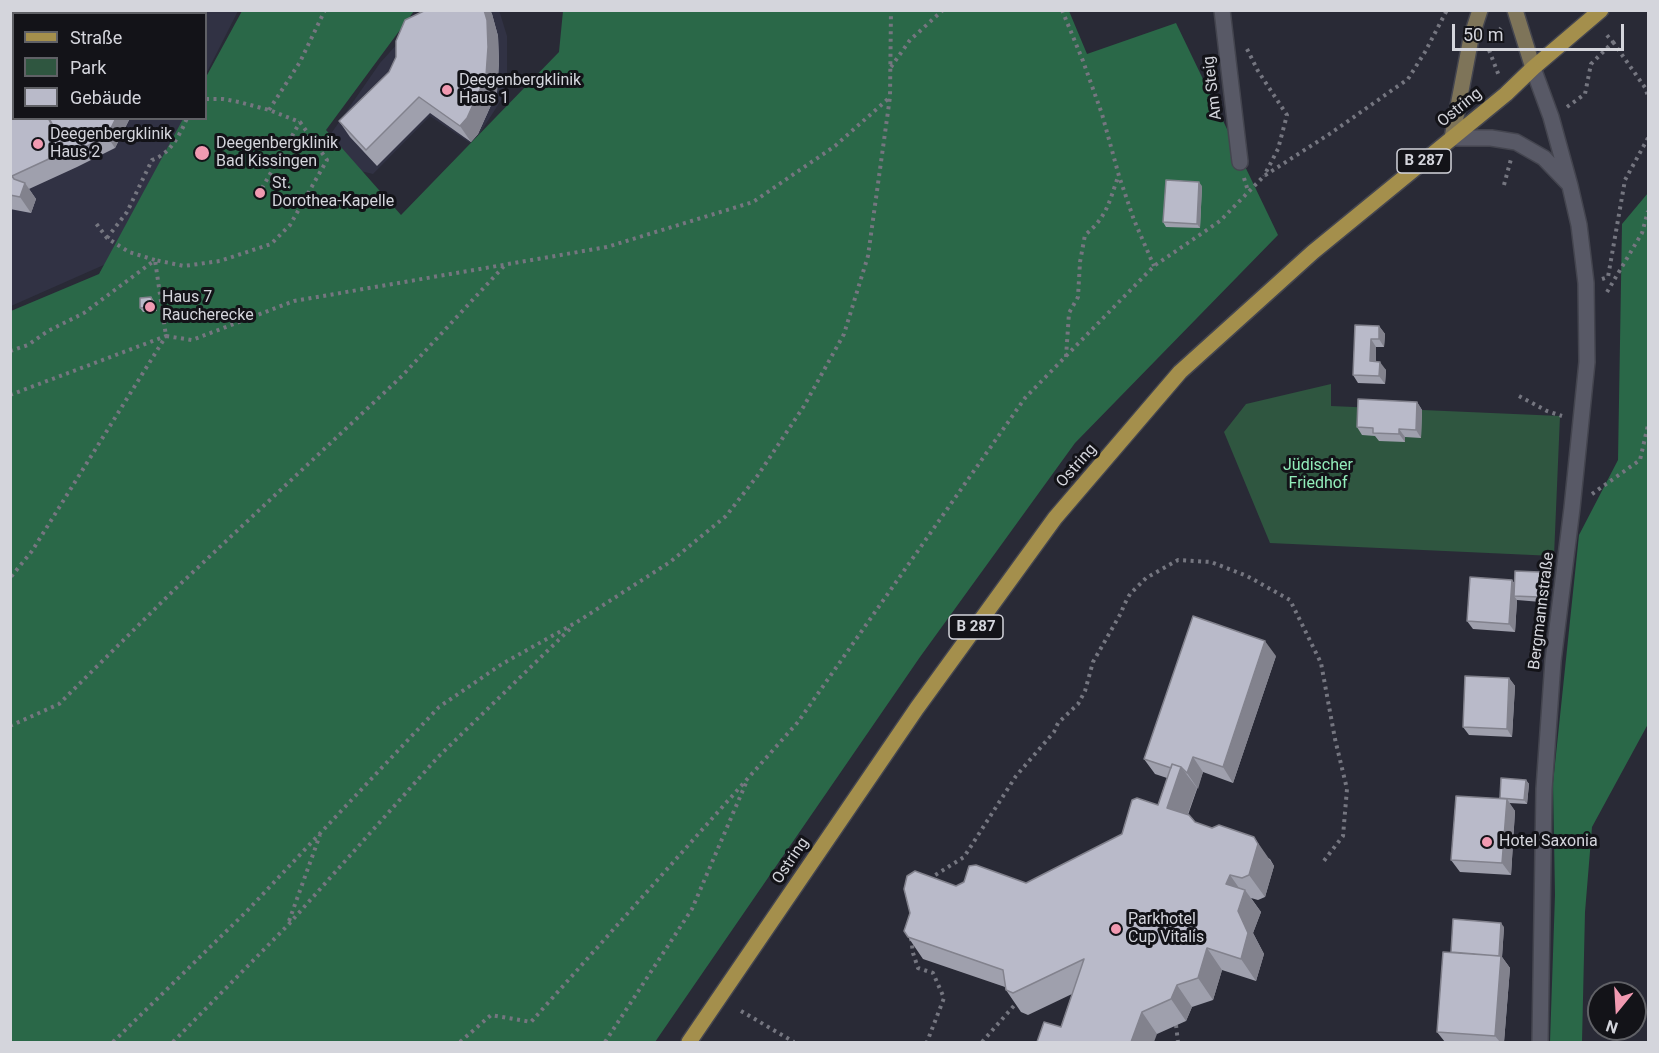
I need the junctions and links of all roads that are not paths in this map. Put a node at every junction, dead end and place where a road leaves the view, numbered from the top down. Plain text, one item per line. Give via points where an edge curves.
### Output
1 (1222, 10) edge
2 (1480, 10) edge
3 (1515, 10) edge
4 (1596, 14) edge
5 (1533, 68) junction
6 (1452, 138) junction
7 (1240, 162) dead end
8 (1570, 186) junction
9 (688, 1042) edge
10 (1540, 1042) edge

1 - 7 street, Am Steig
2 - 6 street
3 - 5 street
4 - 5 main road, Ostring / B 287
5 - 6 main road, Ostring / B 287
5 - 8 street, Bergmannstraße
6 - 8 street, Bergmannstraße via 1516,142 1544,158
6 - 9 main road, Ostring / B 287 via 1313,252 1180,372 1055,519 917,708
8 - 10 street, Bergmannstraße via 1586,283 1587,362 1553,661 1544,789

